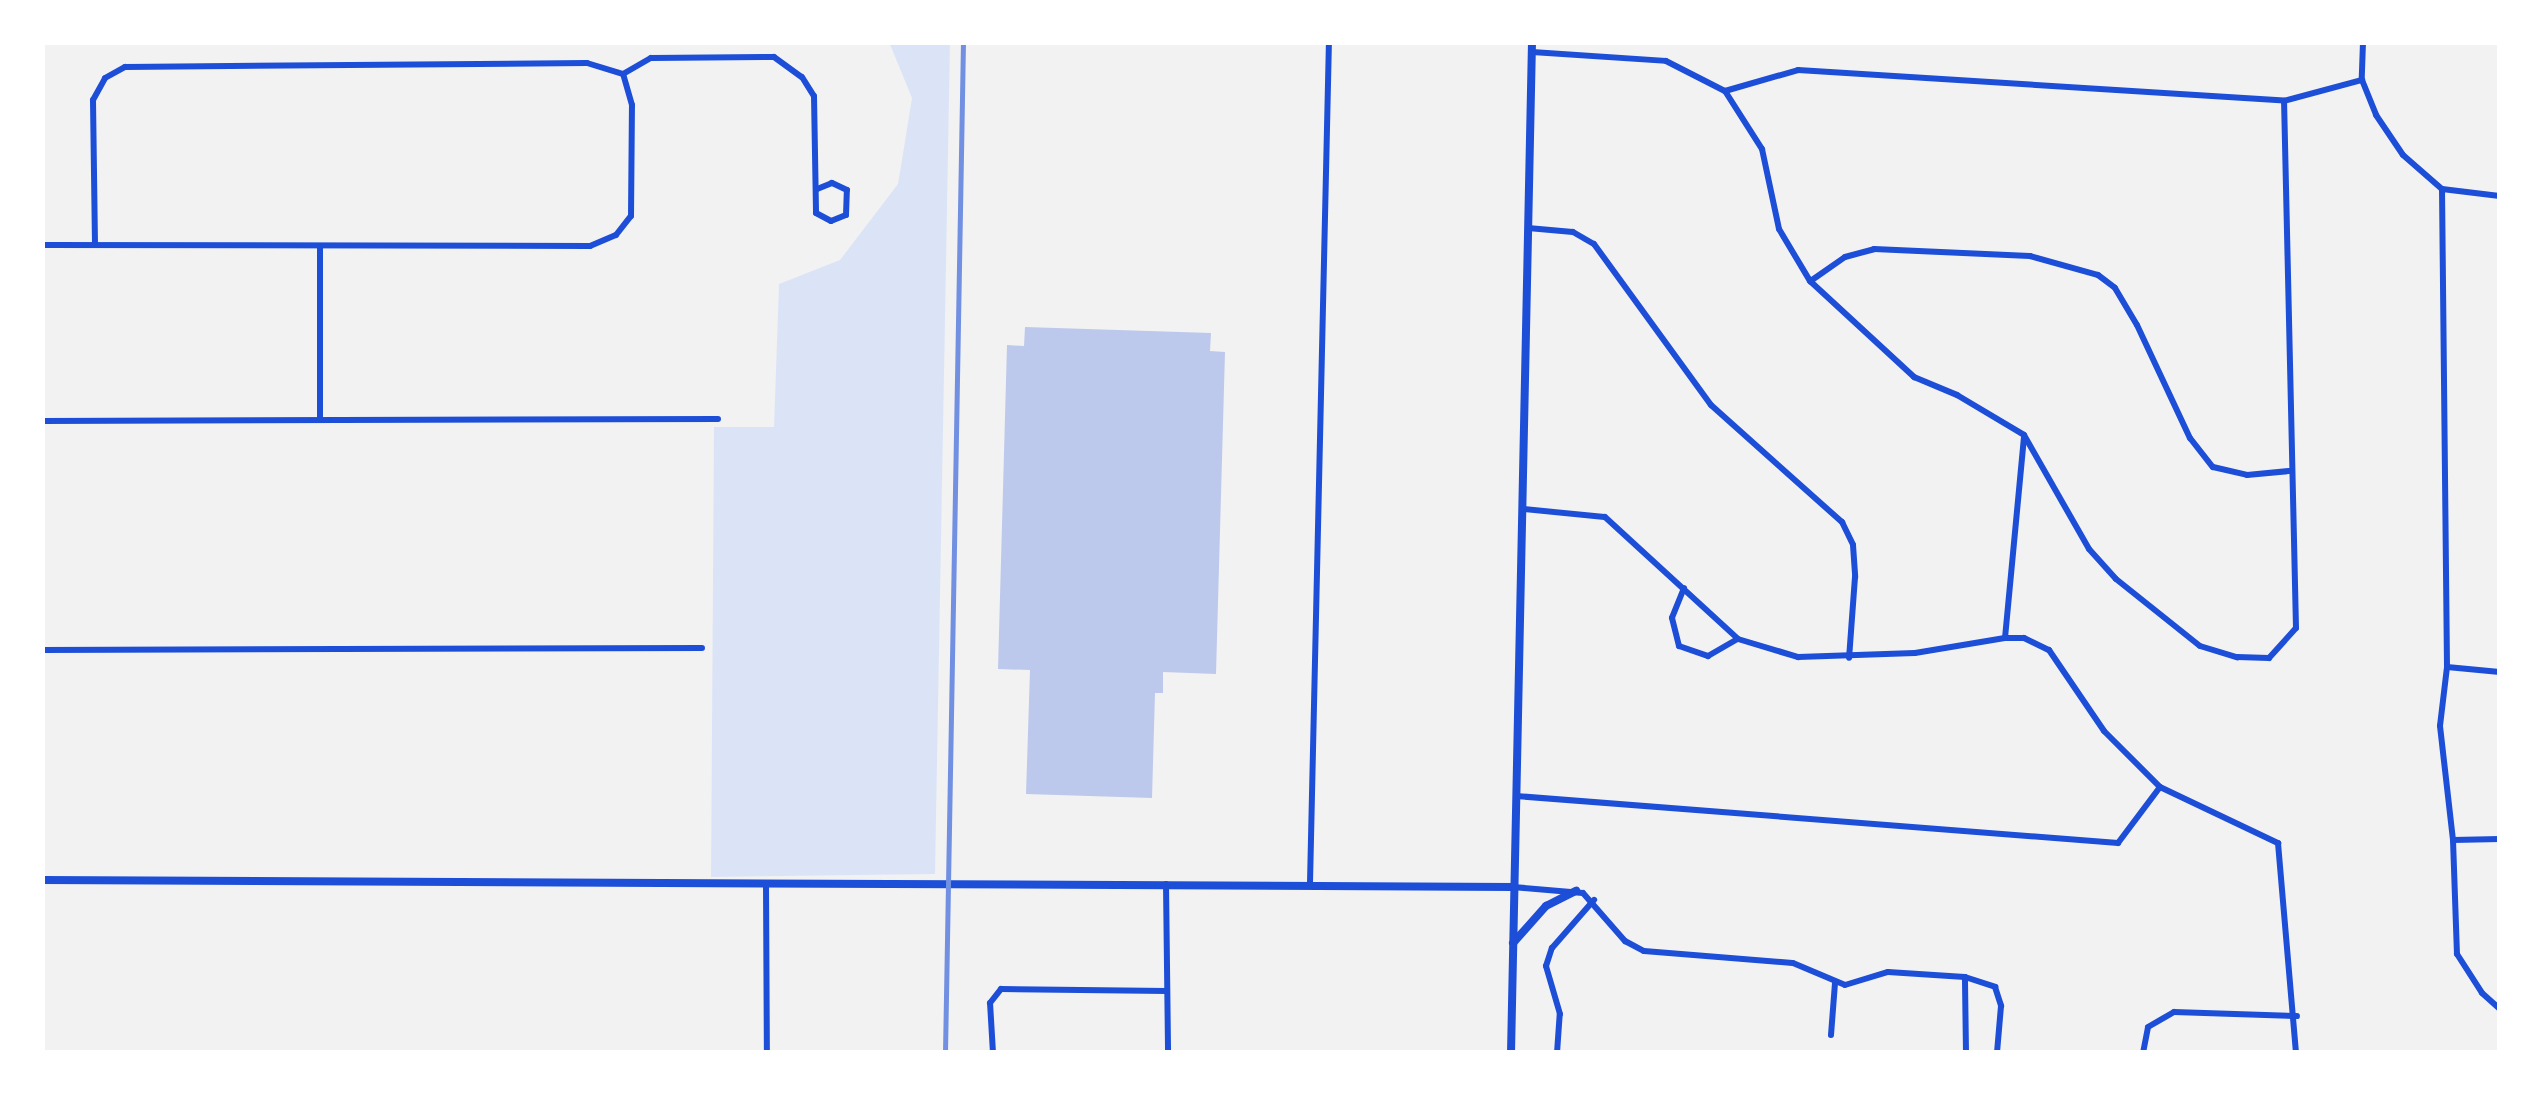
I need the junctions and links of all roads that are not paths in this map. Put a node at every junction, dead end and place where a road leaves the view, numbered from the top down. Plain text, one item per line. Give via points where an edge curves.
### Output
1 (1329, 42) edge
2 (2363, 42) edge
3 (1532, 47) edge
4 (623, 74) junction
5 (2362, 80) junction
6 (1725, 91) junction
7 (2284, 101) junction
8 (817, 189) junction
9 (2442, 189) junction
10 (2500, 196) edge
11 (1528, 228) junction
12 (42, 245) edge
13 (95, 245) junction
14 (320, 247) junction
15 (1810, 281) junction
16 (320, 419) junction
17 (718, 419) dead end
18 (42, 421) edge
19 (2024, 435) junction
20 (2289, 471) junction
21 (1522, 509) junction
22 (1684, 588) junction
23 (2005, 638) junction
24 (1738, 639) junction
25 (702, 648) dead end
26 (42, 650) edge
27 (1849, 658) junction
28 (2447, 667) junction
29 (2500, 672) edge
30 (2160, 787) junction
31 (1515, 796) junction
32 (2500, 839) edge
33 (2453, 840) junction
34 (42, 880) edge
35 (1310, 883) junction
36 (1166, 884) junction
37 (766, 885) junction
38 (1513, 887) junction
39 (1576, 891) junction
40 (1594, 900) junction
41 (1512, 944) junction
42 (1965, 977) junction
43 (1835, 983) junction
44 (1167, 991) junction
45 (2500, 1009) edge
46 (2297, 1016) junction
47 (1831, 1035) dead end
48 (767, 1053) edge
49 (993, 1053) edge
50 (1168, 1053) edge
51 (1511, 1053) edge
52 (1557, 1053) edge
53 (1966, 1053) edge
54 (1997, 1053) edge
55 (2143, 1053) edge
56 (2296, 1053) edge

1 - 35 street
2 - 5 street
3 - 6 street via 1666,61
3 - 11 street
4 - 8 street via 651,58 774,57 814,96
4 - 13 street via 587,64 125,67 105,77 93,100
4 - 14 street via 632,105 631,216 616,235 590,246
5 - 7 street
5 - 9 street via 2403,155
6 - 7 street via 1798,70
6 - 15 street via 1762,149 1779,229
7 - 20 street
8 - 8 street via 812,206 823,219 846,214 847,190 832,183
9 - 10 street
9 - 28 street
11 - 21 street
11 - 27 street via 1573,232 1594,244 1711,405 1842,522 1855,578
12 - 13 street
13 - 14 street
14 - 16 street
15 - 19 street via 1914,377
15 - 20 street via 1874,249 2030,256 2098,274 2115,288 2190,438 2213,467 2247,476
16 - 17 street
16 - 18 street
19 - 20 street via 2089,549 2134,596 2200,646 2237,657 2269,658 2296,628
19 - 23 street
21 - 22 street via 1605,517
21 - 31 street
22 - 24 street
22 - 24 street via 1672,618 1679,646 1708,656
23 - 27 street
23 - 30 street via 2049,650 2104,731
24 - 27 street via 1798,657
25 - 26 street
28 - 29 street
28 - 33 street via 2440,726
30 - 31 street via 2118,843
30 - 46 street via 2278,843
31 - 38 street
32 - 33 street
33 - 45 street via 2457,953
34 - 37 street
35 - 36 street
35 - 38 street
36 - 37 street
36 - 44 street
37 - 48 street
38 - 39 street
38 - 41 street
39 - 40 street
39 - 41 street via 1546,906
40 - 43 street via 1625,941 1644,951 1792,963
40 - 52 street via 1548,957 1546,976 1561,1014
41 - 51 street
42 - 43 street via 1888,972
42 - 53 street
42 - 54 street via 1991,982 1999,997
43 - 47 street
44 - 49 street via 1001,989 990,1003
44 - 50 street
46 - 55 street via 2174,1012 2148,1027
46 - 56 street

